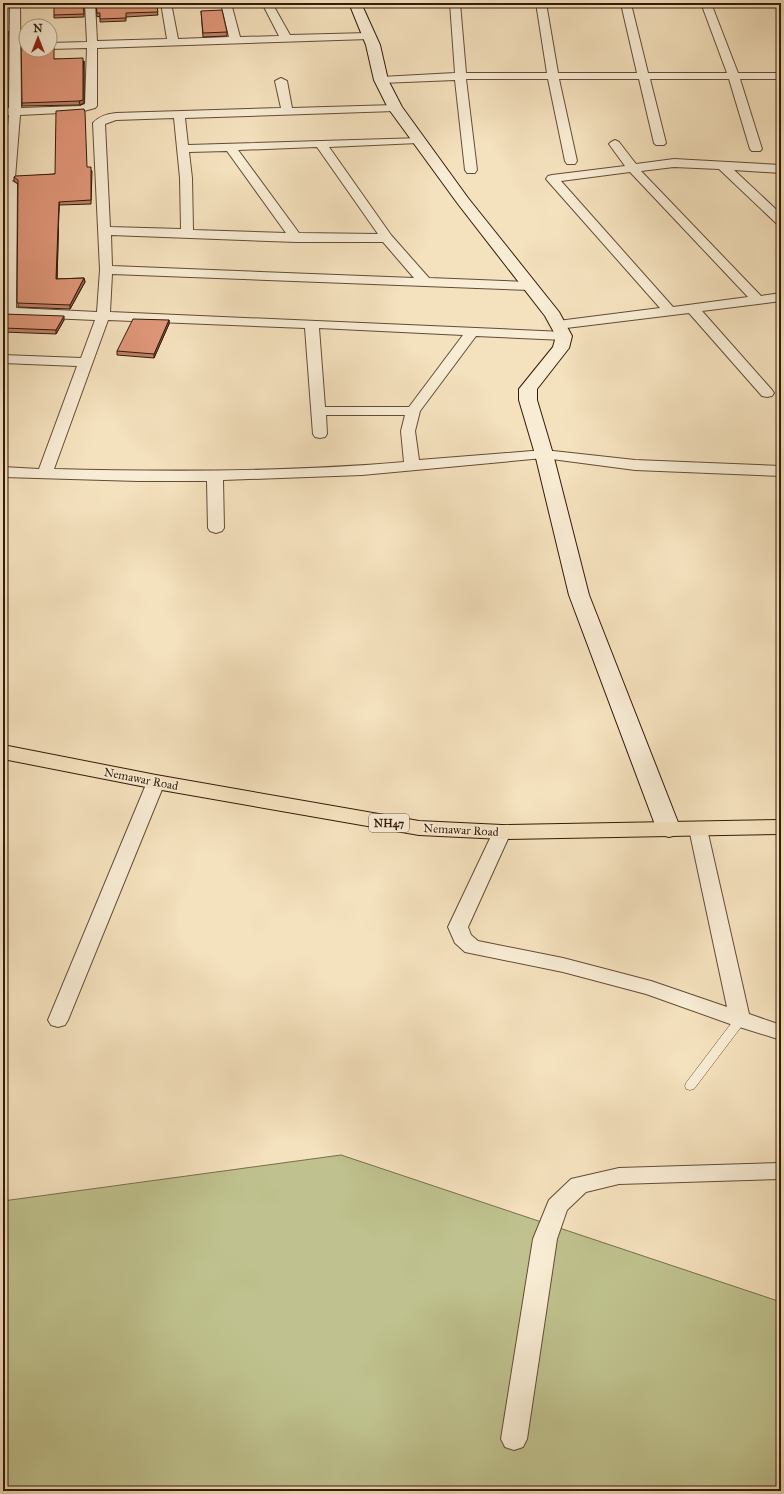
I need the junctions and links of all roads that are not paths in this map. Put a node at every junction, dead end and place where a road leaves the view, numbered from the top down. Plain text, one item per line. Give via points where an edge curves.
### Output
1 (15, 3) edge
2 (90, 3) edge
3 (166, 3) edge
4 (226, 3) edge
5 (267, 3) edge
6 (355, 3) edge
7 (455, 3) edge
8 (542, 3) edge
9 (706, 3) edge
10 (627, 8) dead end
11 (18, 25) edge
12 (369, 36) junction
13 (286, 38) junction
14 (235, 40) junction
15 (173, 41) junction
16 (92, 44) junction
17 (58, 46) edge
18 (18, 47) edge
19 (3, 48) edge
20 (20, 58) edge
21 (781, 76) edge
22 (461, 79) junction
23 (553, 79) junction
24 (645, 79) junction
25 (735, 79) junction
26 (281, 81) dead end
27 (781, 82) edge
28 (383, 83) junction
29 (395, 108) junction
30 (287, 111) junction
31 (3, 112) edge
32 (14, 112) junction
33 (179, 114) junction
34 (418, 140) junction
35 (660, 143) dead end
36 (321, 144) junction
37 (615, 144) dead end
38 (230, 147) junction
39 (183, 149) junction
40 (756, 149) dead end
41 (571, 161) dead end
42 (722, 165) junction
43 (632, 168) junction
44 (781, 169) edge
45 (471, 170) dead end
46 (781, 221) edge
47 (103, 231) junction
48 (187, 232) junction
49 (296, 238) junction
50 (387, 238) junction
51 (106, 270) junction
52 (425, 282) junction
53 (530, 286) junction
54 (780, 298) edge
55 (758, 300) junction
56 (692, 308) junction
57 (670, 311) junction
58 (6, 312) edge
59 (103, 316) junction
60 (312, 324) junction
61 (561, 330) junction
62 (473, 331) junction
63 (3, 359) edge
64 (84, 362) junction
65 (767, 393) dead end
66 (413, 411) junction
67 (318, 412) junction
68 (320, 434) dead end
69 (544, 454) junction
70 (412, 464) junction
71 (781, 471) edge
72 (3, 472) edge
73 (45, 472) junction
74 (215, 476) junction
75 (216, 528) dead end
76 (3, 752) edge
77 (156, 782) junction
78 (781, 827) edge
79 (698, 829) junction
80 (668, 830) junction
81 (502, 832) junction
82 (58, 1020) dead end
83 (740, 1020) junction
84 (781, 1033) edge
85 (690, 1086) dead end
86 (781, 1171) edge
87 (514, 1439) dead end

1 - 11 street
2 - 16 street
3 - 15 street
4 - 14 street
5 - 13 street
6 - 12 street
7 - 22 street
8 - 23 street
9 - 25 street
10 - 24 street
12 - 13 street
12 - 28 street
13 - 14 street
14 - 15 street
15 - 16 street
16 - 17 street
16 - 32 street via 91,106 80,109
18 - 19 street
20 - 32 street
21 - 25 street
22 - 23 street
22 - 28 street
22 - 45 street
23 - 24 street
23 - 41 street
24 - 25 street
24 - 35 street
25 - 27 street
25 - 40 street
26 - 30 street
28 - 29 street
29 - 30 street
29 - 34 street
30 - 33 street
31 - 32 street
32 - 58 street
33 - 39 street
33 - 47 street via 111,117 99,123
34 - 36 street
34 - 53 street via 462,201
36 - 38 street
36 - 50 street
37 - 43 street
38 - 39 street
38 - 49 street
39 - 48 street
42 - 43 street via 674,163
42 - 44 street
42 - 46 street
43 - 55 street
43 - 57 street via 552,179
47 - 48 street
47 - 51 street
48 - 49 street
49 - 50 street
50 - 52 street
51 - 52 street
51 - 59 street
52 - 53 street
53 - 61 street
54 - 55 street
55 - 56 street
56 - 57 street
56 - 65 street
57 - 61 street
58 - 59 street
59 - 60 street
59 - 64 street
60 - 62 street
60 - 67 street
61 - 62 street
61 - 69 street via 561,348 528,389 528,400
62 - 66 street
63 - 64 street
64 - 73 street
66 - 67 street
66 - 70 street via 408,431
67 - 68 street
69 - 70 street
69 - 71 street via 635,465
69 - 80 street via 579,595
70 - 74 street via 362,470
72 - 73 street
73 - 74 street
74 - 75 street
76 - 77 highway, Nemawar Road / NH47
77 - 81 highway, Nemawar Road / NH47 via 419,828
77 - 82 street
78 - 79 highway, Nemawar Road / NH47
79 - 80 highway, Nemawar Road / NH47
79 - 83 street
80 - 81 highway, Nemawar Road / NH47
81 - 83 street via 458,927 462,938 472,947 563,965 651,988
83 - 84 street
83 - 85 lane
86 - 87 street via 618,1176 579,1185 557,1206 545,1239

